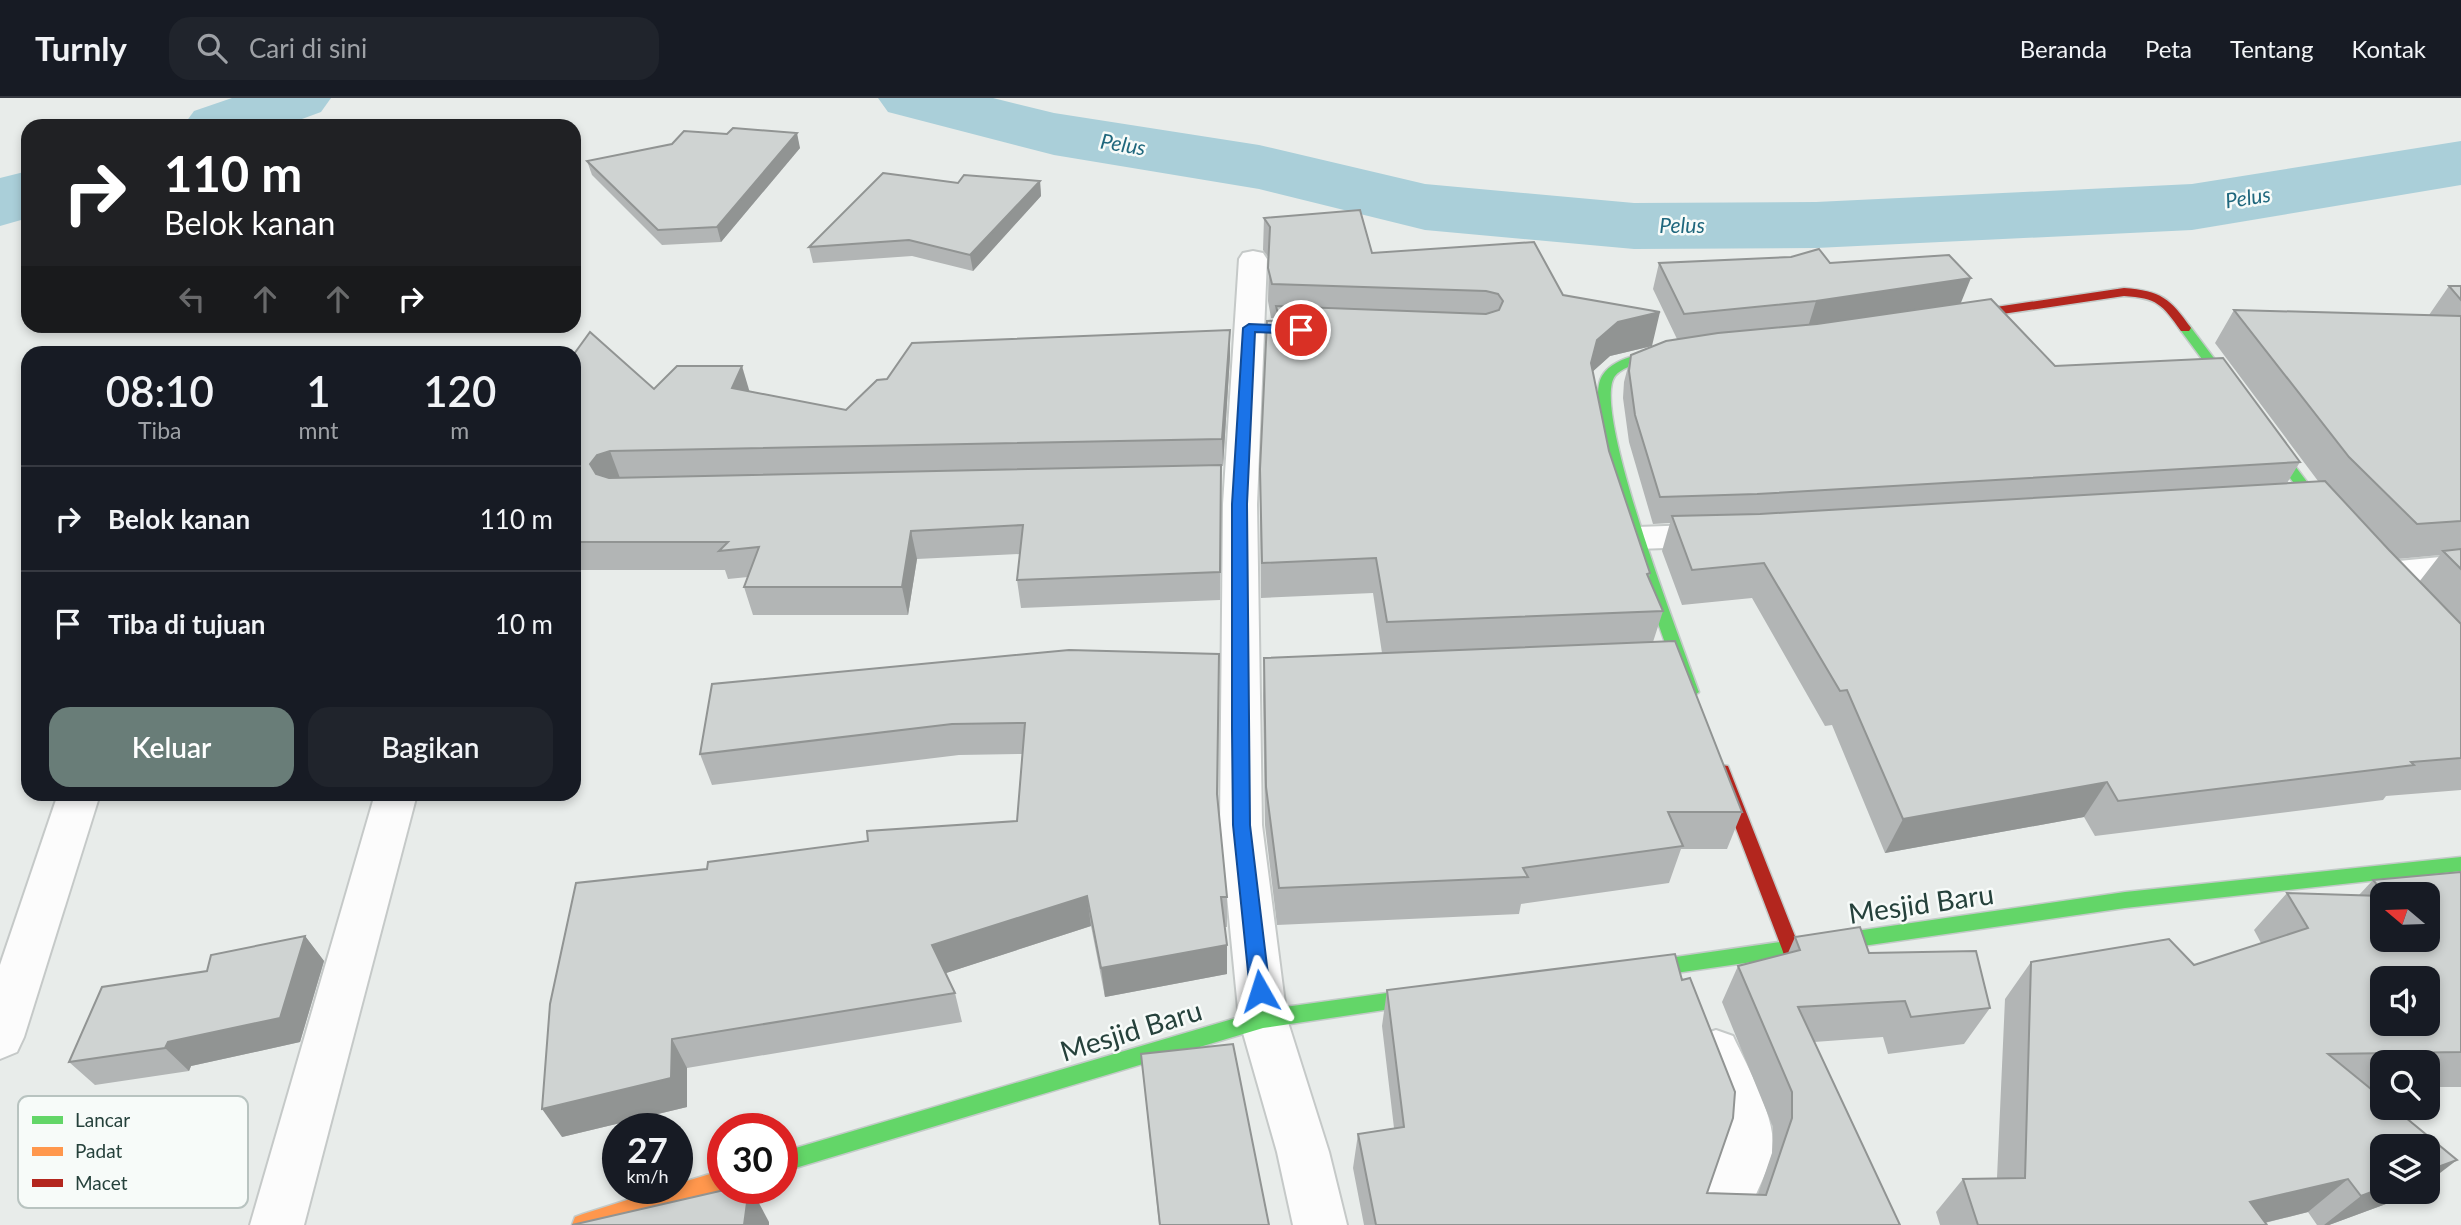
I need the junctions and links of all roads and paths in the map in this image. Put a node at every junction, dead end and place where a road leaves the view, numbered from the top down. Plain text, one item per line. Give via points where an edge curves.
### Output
1 (1253, 259) dead end
2 (1927, 321) edge
3 (1699, 350) edge
4 (2312, 501) junction
5 (2270, 504) edge
6 (1748, 535) edge
7 (1638, 538) junction
8 (2345, 538) edge
9 (2461, 567) edge
10 (2382, 578) edge
11 (1679, 662) junction
12 (1638, 663) edge
13 (1280, 678) edge
14 (1239, 680) junction
15 (1699, 712) edge
16 (1718, 762) edge
17 (77, 801) edge
18 (394, 801) edge
19 (2461, 864) edge
20 (1791, 949) junction
21 (1615, 973) edge
22 (1452, 992) edge
23 (1694, 995) junction
24 (1263, 1018) junction
25 (0, 1037) edge
26 (798, 1158) edge
27 (707, 1185) edge
28 (277, 1225) edge
29 (583, 1225) edge
30 (1320, 1225) edge
31 (1719, 1225) edge

1 - 14 street via 1263,328 1227,479
2 - 4 street via 2124,292 2164,299
3 - 7 street via 1623,364 1607,376 1602,397 1620,485
4 - 5 street
4 - 8 street
6 - 7 street
7 - 11 street
9 - 10 street
11 - 12 street
11 - 15 street
13 - 14 street
14 - 24 street via 1241,825
16 - 20 street
17 - 25 street
18 - 28 street
19 - 20 street, Mesjid Baru via 2125,900
20 - 23 street, Mesjid Baru
21 - 23 street, Mesjid Baru
22 - 24 street, Mesjid Baru
23 - 31 street via 1748,1141
24 - 26 street, Mesjid Baru
24 - 30 street
27 - 29 street

